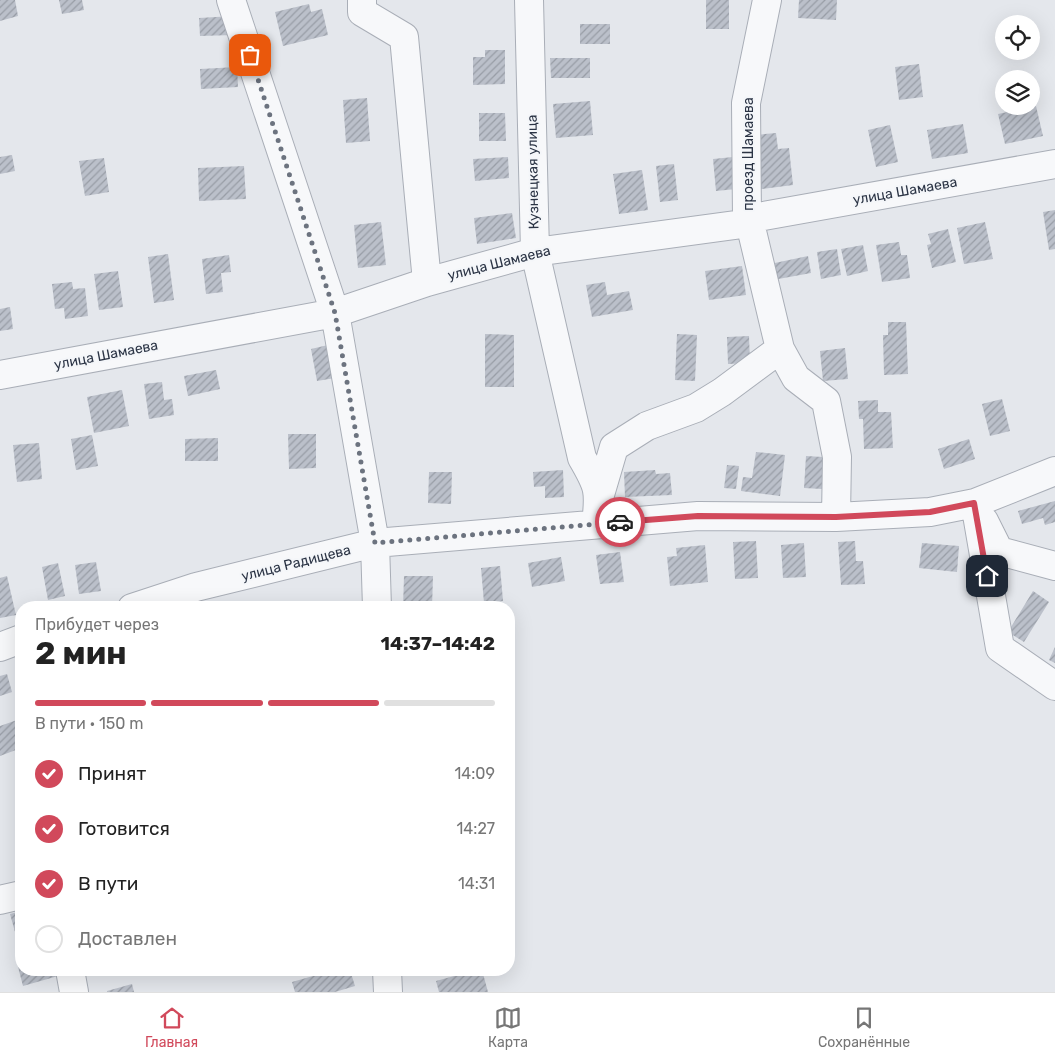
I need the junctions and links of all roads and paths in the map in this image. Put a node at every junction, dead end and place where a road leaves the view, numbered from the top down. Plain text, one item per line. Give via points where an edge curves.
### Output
1 (231, 0) edge
2 (362, 0) edge
3 (530, 0) edge
4 (766, 0) edge
5 (1055, 164) edge
6 (749, 221) junction
7 (535, 252) junction
8 (427, 282) junction
9 (335, 313) junction
10 (780, 349) junction
11 (0, 375) edge
12 (1055, 470) edge
13 (599, 498) junction
14 (974, 503) junction
15 (836, 517) junction
16 (596, 524) junction
17 (375, 543) junction
18 (1055, 566) edge
19 (197, 598) edge
20 (178, 601) edge
21 (377, 601) edge
22 (15, 641) edge
23 (0, 647) edge
24 (1055, 686) edge
25 (15, 896) edge
26 (0, 900) edge
27 (71, 976) edge
28 (387, 976) edge
29 (74, 992) edge
30 (388, 992) edge

1 - 9 street
2 - 8 street via 362,12 404,37
3 - 7 street, Кузнецкая улица
4 - 6 street, проезд Шамаева via 746,102
5 - 6 street, улица Шамаева
6 - 7 street, улица Шамаева
6 - 10 street, проезд Шамаева
7 - 8 street, улица Шамаева
7 - 13 street, Кузнецкая улица via 582,458 595,480
8 - 9 street, улица Шамаева
9 - 11 street, улица Шамаева
9 - 17 street
10 - 13 street via 696,408 647,426 614,447
10 - 15 street, проезд Шамаева via 796,378 826,401 837,457
12 - 14 street, улица Радищева
13 - 16 street
14 - 15 street, улица Радищева via 930,512
14 - 18 street via 999,551
14 - 24 street via 1000,648
15 - 16 street, улица Радищева via 698,516
16 - 17 street, улица Радищева
17 - 19 street, улица Радищева
17 - 21 street
19 - 20 street, улица Радищева
22 - 23 street
25 - 26 street
27 - 29 street
28 - 30 street

